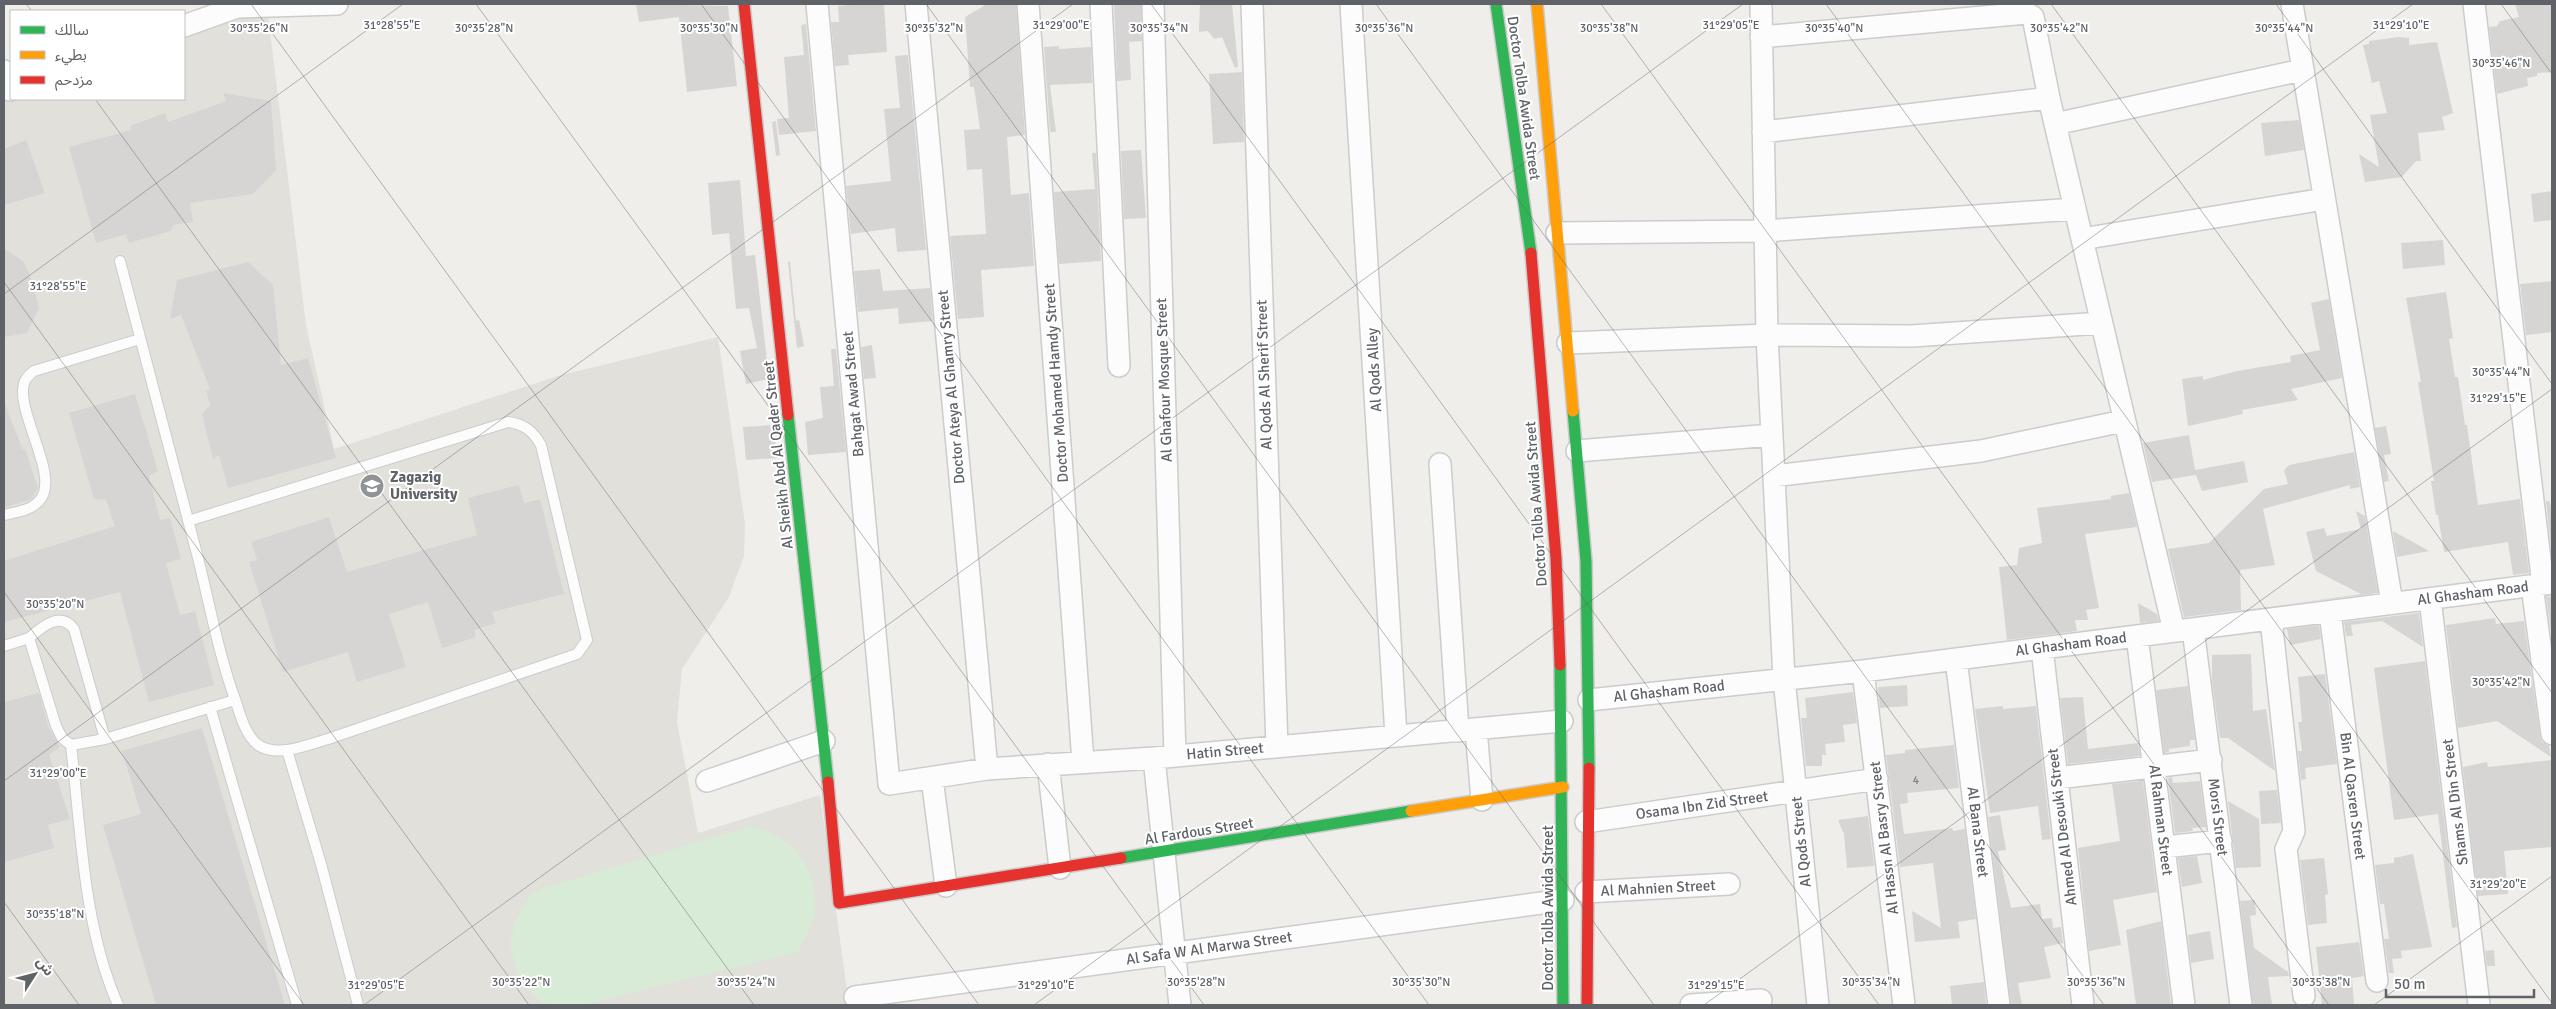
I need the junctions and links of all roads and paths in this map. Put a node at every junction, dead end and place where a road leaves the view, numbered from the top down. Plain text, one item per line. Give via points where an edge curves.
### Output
1 (337, 4) edge
2 (744, 4) edge
3 (817, 4) edge
4 (916, 4) edge
5 (1028, 4) edge
6 (1101, 4) edge
7 (1153, 4) edge
8 (1252, 4) edge
9 (1351, 4) edge
10 (1496, 4) edge
11 (1537, 4) edge
12 (1761, 4) edge
13 (2292, 4) edge
14 (2474, 4) edge
15 (236, 5) edge
16 (185, 26) edge
17 (1761, 37) junction
18 (2302, 70) junction
19 (2049, 98) junction
20 (2055, 124) junction
21 (1763, 132) junction
22 (2324, 199) junction
23 (2074, 208) junction
24 (1765, 231) junction
25 (1557, 233) junction
26 (2082, 239) junction
27 (120, 261) dead end
28 (2101, 323) junction
29 (1767, 335) junction
30 (140, 339) junction
31 (1568, 343) junction
32 (1119, 366) dead end
33 (2123, 421) junction
34 (1772, 435) junction
35 (1577, 451) junction
36 (1440, 464) dead end
37 (1774, 476) junction
38 (4, 515) edge
39 (188, 521) junction
40 (2542, 585) edge
41 (2430, 599) junction
42 (2392, 603) junction
43 (2330, 612) junction
44 (2270, 619) junction
45 (2184, 630) junction
46 (2137, 636) junction
47 (29, 638) junction
48 (4, 646) edge
49 (2042, 648) junction
50 (1956, 659) junction
51 (1863, 670) junction
52 (1784, 679) junction
53 (235, 700) junction
54 (1589, 700) junction
55 (210, 707) junction
56 (1562, 721) junction
57 (1467, 730) junction
58 (2552, 734) edge
59 (1396, 736) junction
60 (105, 739) junction
61 (824, 741) junction
62 (71, 745) junction
63 (1277, 747) junction
64 (287, 750) junction
65 (1175, 756) junction
66 (1154, 758) junction
67 (2211, 760) junction
68 (1083, 762) junction
69 (1048, 764) junction
70 (2154, 767) junction
71 (987, 769) junction
72 (932, 778) junction
73 (2057, 778) junction
74 (1877, 780) junction
75 (707, 781) dead end
76 (889, 784) joint
77 (1563, 787) junction
78 (1796, 792) junction
79 (1482, 800) junction
80 (1586, 822) junction
81 (2221, 841) junction
82 (2164, 847) junction
83 (1164, 851) junction
84 (1060, 868) junction
85 (1729, 884) dead end
86 (946, 886) junction
87 (1586, 892) junction
88 (1563, 900) junction
89 (839, 904) joint
90 (1175, 953) junction
91 (2376, 980) dead end
92 (2304, 996) dead end
93 (855, 997) dead end
94 (1761, 1000) dead end
95 (118, 1005) edge
96 (297, 1005) edge
97 (358, 1005) edge
98 (1180, 1005) edge
99 (1563, 1005) edge
100 (1587, 1005) edge
101 (1691, 1005) edge
102 (1818, 1005) edge
103 (1904, 1005) edge
104 (1999, 1005) edge
105 (2083, 1005) edge
106 (2184, 1005) edge
107 (2241, 1005) edge
108 (2479, 1005) edge

1 - 15 street
2 - 61 street, Al Sheikh Abd Al Qader Street
3 - 76 street, Bahgat Awad Street
4 - 71 street, Doctor Ateya Al Ghamry Street
5 - 68 street, Doctor Mohamed Hamdy Street
6 - 32 street
7 - 65 street, Al Ghafour Mosque Street
8 - 63 street, Al Qods Al Sherif Street
9 - 59 street, Al Qods Alley
10 - 56 street, Doctor Tolba Awida Street via 1532,263 1556,558
11 - 25 street, Doctor Tolba Awida Street
12 - 17 street, Al Qods Street
13 - 18 street
14 - 40 street
15 - 16 street
17 - 19 street, Morsi Street via 2027,13 2033,17
17 - 21 street, Al Qods Street
18 - 20 street
18 - 22 street
19 - 20 street, Morsi Street
19 - 21 street
20 - 23 street, Morsi Street
21 - 24 street, Al Qods Street
22 - 26 street
22 - 42 street
23 - 24 street
23 - 26 street, Morsi Street
24 - 25 street
24 - 29 street, Al Qods Street
25 - 31 street, Doctor Tolba Awida Street
26 - 28 street, Morsi Street
27 - 30 lane
28 - 29 street via 1912,336
28 - 33 street, Morsi Street
29 - 31 street
29 - 34 street, Al Qods Street
30 - 38 lane via 34,371 25,380 24,398 46,488 40,500 28,509
30 - 39 lane
31 - 35 street, Doctor Tolba Awida Street
33 - 37 street via 1981,451
33 - 45 street, Morsi Street
34 - 35 street
34 - 37 street, Al Qods Street
35 - 54 street, Doctor Tolba Awida Street via 1586,561
36 - 57 street
37 - 52 street, Al Qods Street
39 - 53 lane
39 - 64 lane via 508,422 526,427 541,445 588,634 585,646 577,654
40 - 41 street, Al Ghasham Road
40 - 58 street
41 - 42 street, Al Ghasham Road
41 - 108 street, Shams Al Din Street
42 - 43 street, Al Ghasham Road
43 - 44 street, Al Ghasham Road
43 - 91 street, Bin Al Qasren Street
44 - 45 street, Al Ghasham Road
44 - 92 street via 2294,831 2286,849
45 - 46 street, Al Ghasham Road
45 - 67 street, Morsi Street
46 - 49 street, Al Ghasham Road
46 - 70 street, Al Rahman Street
47 - 48 lane
47 - 60 lane via 46,624 61,620 74,629
47 - 62 lane via 56,726 62,738
49 - 50 street, Al Ghasham Road
49 - 73 street, Ahmed Al Desouki Street
50 - 51 street, Al Ghasham Road
50 - 104 street, Al Bana Street
51 - 52 street, Al Ghasham Road
51 - 74 street, Al Hassn Al Basry Street
52 - 54 street, Al Ghasham Road
52 - 78 street, Al Qods Street
53 - 55 lane
53 - 64 lane via 248,732 257,744 267,749
54 - 80 street, Doctor Tolba Awida Street
55 - 60 lane
55 - 96 lane
56 - 57 street, Hatin Street
56 - 77 street, Doctor Tolba Awida Street
57 - 59 street, Hatin Street
57 - 79 street
59 - 63 street, Hatin Street
60 - 62 lane
61 - 75 street
61 - 89 street, Al Sheikh Abd Al Qader Street
62 - 95 lane via 91,908 108,984
63 - 65 street, Hatin Street
64 - 97 lane via 319,855
65 - 66 street, Hatin Street
66 - 68 street, Hatin Street
66 - 83 street
67 - 70 street
67 - 81 street, Morsi Street
68 - 69 street, Hatin Street
69 - 71 street, Hatin Street
69 - 84 street
70 - 73 street
70 - 82 street, Al Rahman Street
71 - 72 street, Hatin Street
72 - 76 street, Hatin Street
72 - 86 street
73 - 105 street, Ahmed Al Desouki Street
74 - 78 street, Osama Ibn Zid Street
74 - 103 street, Al Hassn Al Basry Street
77 - 79 street, Al Fardous Street
77 - 88 street, Doctor Tolba Awida Street
78 - 80 street, Osama Ibn Zid Street
78 - 102 street, Al Qods Street
79 - 83 street, Al Fardous Street
80 - 87 street, Doctor Tolba Awida Street
81 - 82 street
81 - 107 street, Morsi Street
82 - 106 street, Al Rahman Street
83 - 84 street, Al Fardous Street
83 - 90 street
84 - 86 street, Al Fardous Street
85 - 87 street, Al Mahnien Street
86 - 89 street, Al Fardous Street
87 - 100 street, Doctor Tolba Awida Street
88 - 90 street, Al Safa W Al Marwa Street
88 - 99 street, Doctor Tolba Awida Street
90 - 93 street, Al Safa W Al Marwa Street
90 - 98 street
94 - 101 street

